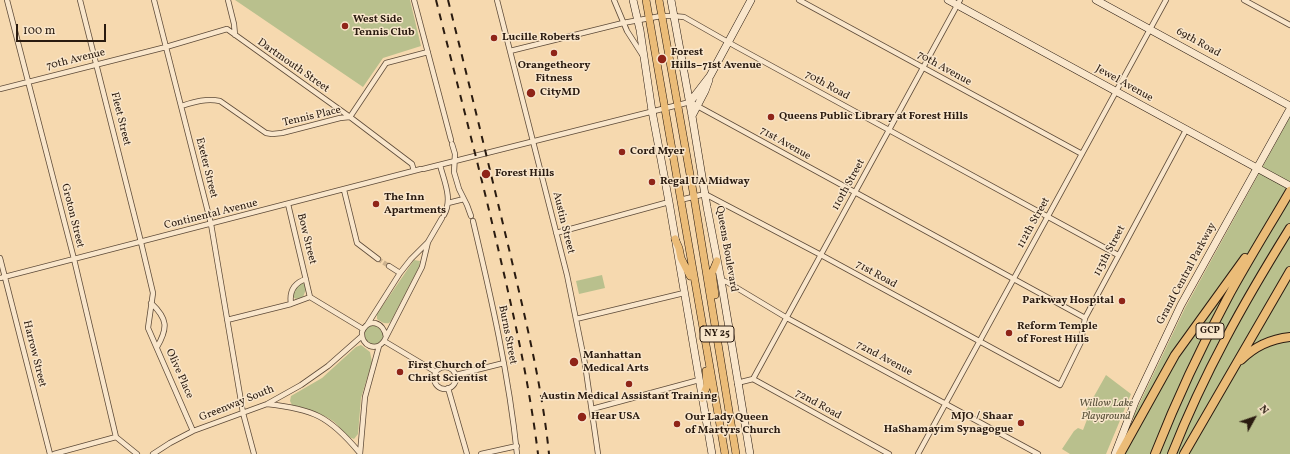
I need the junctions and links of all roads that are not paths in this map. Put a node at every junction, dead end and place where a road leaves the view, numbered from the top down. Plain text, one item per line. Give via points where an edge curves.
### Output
1 (7, 0) edge
2 (80, 0) edge
3 (154, 0) edge
4 (228, 0) edge
5 (414, 0) edge
6 (497, 0) edge
7 (614, 0) edge
8 (633, 0) edge
9 (646, 0) edge
10 (659, 0) edge
11 (671, 0) edge
12 (751, 0) edge
13 (799, 0) edge
14 (948, 0) edge
15 (1096, 0) edge
16 (1166, 0) edge
17 (1244, 0) edge
18 (959, 3) edge
19 (661, 16) junction
20 (673, 16) junction
21 (649, 18) junction
22 (638, 20) junction
23 (623, 23) junction
24 (1290, 25) edge
25 (227, 29) joint
26 (1150, 29) junction
27 (234, 35) junction
28 (728, 42) junction
29 (166, 47) junction
30 (510, 51) junction
31 (428, 52) junction
32 (644, 57) junction
33 (97, 64) junction
34 (923, 68) junction
35 (710, 76) junction
36 (28, 82) junction
37 (0, 89) edge
38 (1116, 92) junction
39 (690, 102) junction
40 (678, 105) junction
41 (181, 106) junction
42 (1290, 106) edge
43 (697, 107) junction
44 (665, 108) junction
45 (1290, 109) edge
46 (652, 111) junction
47 (692, 116) junction
48 (350, 117) junction
49 (889, 130) junction
50 (1186, 130) junction
51 (534, 141) junction
52 (1082, 154) junction
53 (454, 161) junction
54 (440, 165) junction
55 (1257, 169) junction
56 (414, 171) junction
57 (1290, 186) edge
58 (344, 190) junction
59 (1290, 191) edge
60 (855, 192) junction
61 (705, 194) junction
62 (694, 196) junction
63 (464, 200) junction
64 (680, 200) junction
65 (669, 202) junction
66 (448, 203) junction
67 (288, 204) junction
68 (1277, 213) junction
69 (1048, 217) junction
70 (211, 224) junction
71 (1290, 228) edge
72 (556, 233) junction
73 (675, 239) junction
74 (141, 242) junction
75 (428, 242) junction
76 (821, 255) junction
77 (1118, 255) junction
78 (0, 258) edge
79 (74, 259) junction
80 (378, 259) tunnel mouth
81 (717, 261) junction
82 (389, 266) tunnel mouth
83 (1290, 271) edge
84 (400, 273) junction
85 (2, 277) edge
86 (306, 279) junction
87 (1013, 279) junction
88 (721, 280) junction
89 (695, 287) junction
90 (684, 293) junction
91 (310, 297) junction
92 (151, 303) junction
93 (291, 304) junction
94 (787, 318) junction
95 (1085, 318) junction
96 (576, 319) junction
97 (226, 320) junction
98 (365, 327) junction
99 (716, 327) junction
100 (362, 336) junction
101 (1290, 337) edge
102 (385, 339) junction
103 (980, 342) junction
104 (379, 346) junction
105 (705, 346) junction
106 (157, 347) junction
107 (504, 363) junction
108 (1232, 370) junction
109 (436, 372) junction
110 (456, 375) junction
111 (752, 379) junction
112 (699, 380) junction
113 (737, 383) junction
114 (1060, 385) joint
115 (448, 388) junction
116 (702, 398) junction
117 (945, 403) junction
118 (267, 404) junction
119 (592, 409) junction
120 (243, 413) junction
121 (193, 431) junction
122 (116, 437) junction
123 (517, 446) junction
124 (360, 453) edge
125 (50, 454) edge
126 (54, 454) edge
127 (138, 454) edge
128 (153, 454) edge
129 (254, 454) edge
130 (468, 454) edge
131 (481, 454) edge
132 (517, 454) edge
133 (598, 454) edge
134 (712, 454) edge
135 (725, 454) edge
136 (736, 454) edge
137 (750, 454) edge
138 (889, 454) edge
139 (918, 454) edge
140 (1038, 454) edge
141 (1115, 454) edge
142 (1120, 454) edge
143 (1155, 454) edge
144 (1172, 454) edge
145 (1184, 454) edge

1 - 36 street, Groton Street
2 - 33 street, Fleet Street
3 - 29 street, Exeter Street
4 - 27 street
5 - 31 street
6 - 30 street, Austin Street
7 - 23 street
8 - 22 street
9 - 21 main road, NY 25
10 - 19 main road, Queens Boulevard / NY 25
11 - 20 street, Queens Boulevard
12 - 28 street
13 - 34 street, 70th Avenue
14 - 18 street, Jewel Avenue
15 - 26 street, 69th Road
16 - 26 street, 112th Street
17 - 24 street
18 - 34 street, 110th Street
18 - 38 street, Jewel Avenue
19 - 20 street, 70th Road
19 - 21 street, 70th Road
19 - 40 main road, Queens Boulevard / NY 25
20 - 28 street, 70th Road via 684,17
20 - 39 street, Queens Boulevard
21 - 22 street, 70th Road
21 - 44 main road, NY 25
22 - 23 street, 70th Road
22 - 32 street
23 - 30 street, 70th Road
23 - 32 street
25 - 27 street, Dartmouth Street
25 - 29 street, 70th Avenue
26 - 38 street, 112th Street
26 - 42 street, 69th Road
27 - 48 street, Dartmouth Street
28 - 35 street
28 - 49 street, 70th Road
29 - 33 street, 70th Avenue
29 - 41 street, Exeter Street
30 - 51 street, Austin Street
31 - 48 street, Tennis Place via 386,63
31 - 53 street via 455,154
32 - 46 street
33 - 36 street, 70th Avenue
33 - 74 street, Fleet Street
34 - 49 street, 110th Street
34 - 52 street, 70th Avenue
35 - 39 street
35 - 43 street
36 - 37 street, 70th Avenue
36 - 79 street, Groton Street
38 - 50 street, Jewel Avenue
38 - 52 street, 112th Street
39 - 40 street
39 - 43 street, 71st Avenue
39 - 47 street, Queens Boulevard
40 - 44 street
40 - 62 main road, Queens Boulevard / NY 25
41 - 48 street, Tennis Place via 204,100 220,101 266,133 272,134
41 - 70 street, Exeter Street
43 - 47 street
43 - 60 street, 71st Avenue
44 - 46 street
44 - 64 main road, NY 25
45 - 55 street, Grand Central Parkway
46 - 51 street
46 - 65 street
47 - 61 street, Queens Boulevard
48 - 56 street, Dartmouth Street via 412,164
49 - 60 street, 110th Street
49 - 69 street, 70th Road
50 - 55 street, Jewel Avenue
50 - 77 street, 113th Street
51 - 53 street
51 - 72 street, Austin Street
52 - 69 street, 112th Street
53 - 54 street, Continental Avenue
53 - 63 street, Burns Street via 454,172
54 - 56 street, Continental Avenue
54 - 66 street
55 - 57 street, Jewel Avenue
55 - 141 street, Grand Central Parkway via 1181,305
56 - 58 street, Continental Avenue
58 - 67 street, Continental Avenue
58 - 80 street via 357,243
59 - 68 highway, GCP
60 - 76 street, 110th Street
60 - 87 street, 71st Avenue
61 - 62 street
61 - 76 street, 71st Road
61 - 81 street, Queens Boulevard
62 - 64 street
62 - 99 main road, Queens Boulevard / NY 25
63 - 66 street
63 - 107 street, Burns Street via 472,218
64 - 89 main road, NY 25
65 - 72 street
65 - 73 street
66 - 75 street
67 - 70 street, Continental Avenue
67 - 86 street, Bow Street
68 - 142 highway via 1175,355
68 - 143 highway, GCP via 1207,337 1178,397
69 - 77 street, 70th Road
69 - 87 street, 112th Street
70 - 74 street, Continental Avenue
70 - 97 street, Exeter Street
71 - 144 highway, GCP via 1229,331 1199,390
72 - 96 street, Austin Street
73 - 89 main road
73 - 90 street
74 - 79 street, Continental Avenue
74 - 92 street, Olive Place via 153,293
75 - 84 street
75 - 102 street via 422,267
76 - 94 street, 110th Street
76 - 103 street, 71st Road
77 - 95 street, 113th Street
78 - 85 street, Harrow Street
79 - 85 street, Continental Avenue
79 - 122 street, Groton Street
81 - 88 street, Queens Boulevard
81 - 99 main road via 712,273
82 - 84 street
83 - 108 highway
84 - 98 street
85 - 125 street, Harrow Street
86 - 91 street, Bow Street
86 - 93 street, Bow Street via 292,289
87 - 95 street, 71st Avenue
87 - 103 street, 112th Street
88 - 94 street, 72nd Avenue
88 - 113 street, Queens Boulevard
89 - 105 main road, NY 25
90 - 96 street
90 - 112 street
91 - 93 street
91 - 98 street
92 - 106 street, Olive Place via 148,328
92 - 106 street, Olive Place via 161,312 164,322 164,335
93 - 97 street
94 - 111 street, 110th Street
94 - 117 street, 72nd Avenue
95 - 114 street, 113th Street via 1081,342
96 - 119 street, Austin Street
97 - 120 street, Exeter Street
98 - 100 street
98 - 102 street via 372,323 382,326
99 - 136 main road, Queens Boulevard / NY 25
100 - 104 street via 368,345
100 - 118 street, Greenway South via 323,370
101 - 108 highway via 1256,347
102 - 104 street
102 - 109 street
103 - 114 street, 71st Road
103 - 117 street, 112th Street
104 - 124 street via 365,397
105 - 116 main road via 707,386
105 - 135 main road, NY 25
106 - 121 street, Olive Place
107 - 110 street
107 - 123 street, Burns Street
108 - 145 highway
109 - 110 street via 444,367
109 - 115 street via 436,384
110 - 115 street via 454,383
111 - 113 street
111 - 138 street, 72nd Road
112 - 116 street
112 - 119 street
113 - 137 street, Queens Boulevard
115 - 130 street
116 - 134 street
117 - 139 street, 112th Street
117 - 140 street, 72nd Avenue
118 - 120 street, Greenway South
118 - 124 street via 301,409 320,416 332,424
119 - 133 street, Austin Street
120 - 121 street, Greenway South
120 - 129 street, Exeter Street
121 - 128 street, Greenway South
122 - 126 street
122 - 127 street
123 - 131 street
123 - 132 street, Burns Street

